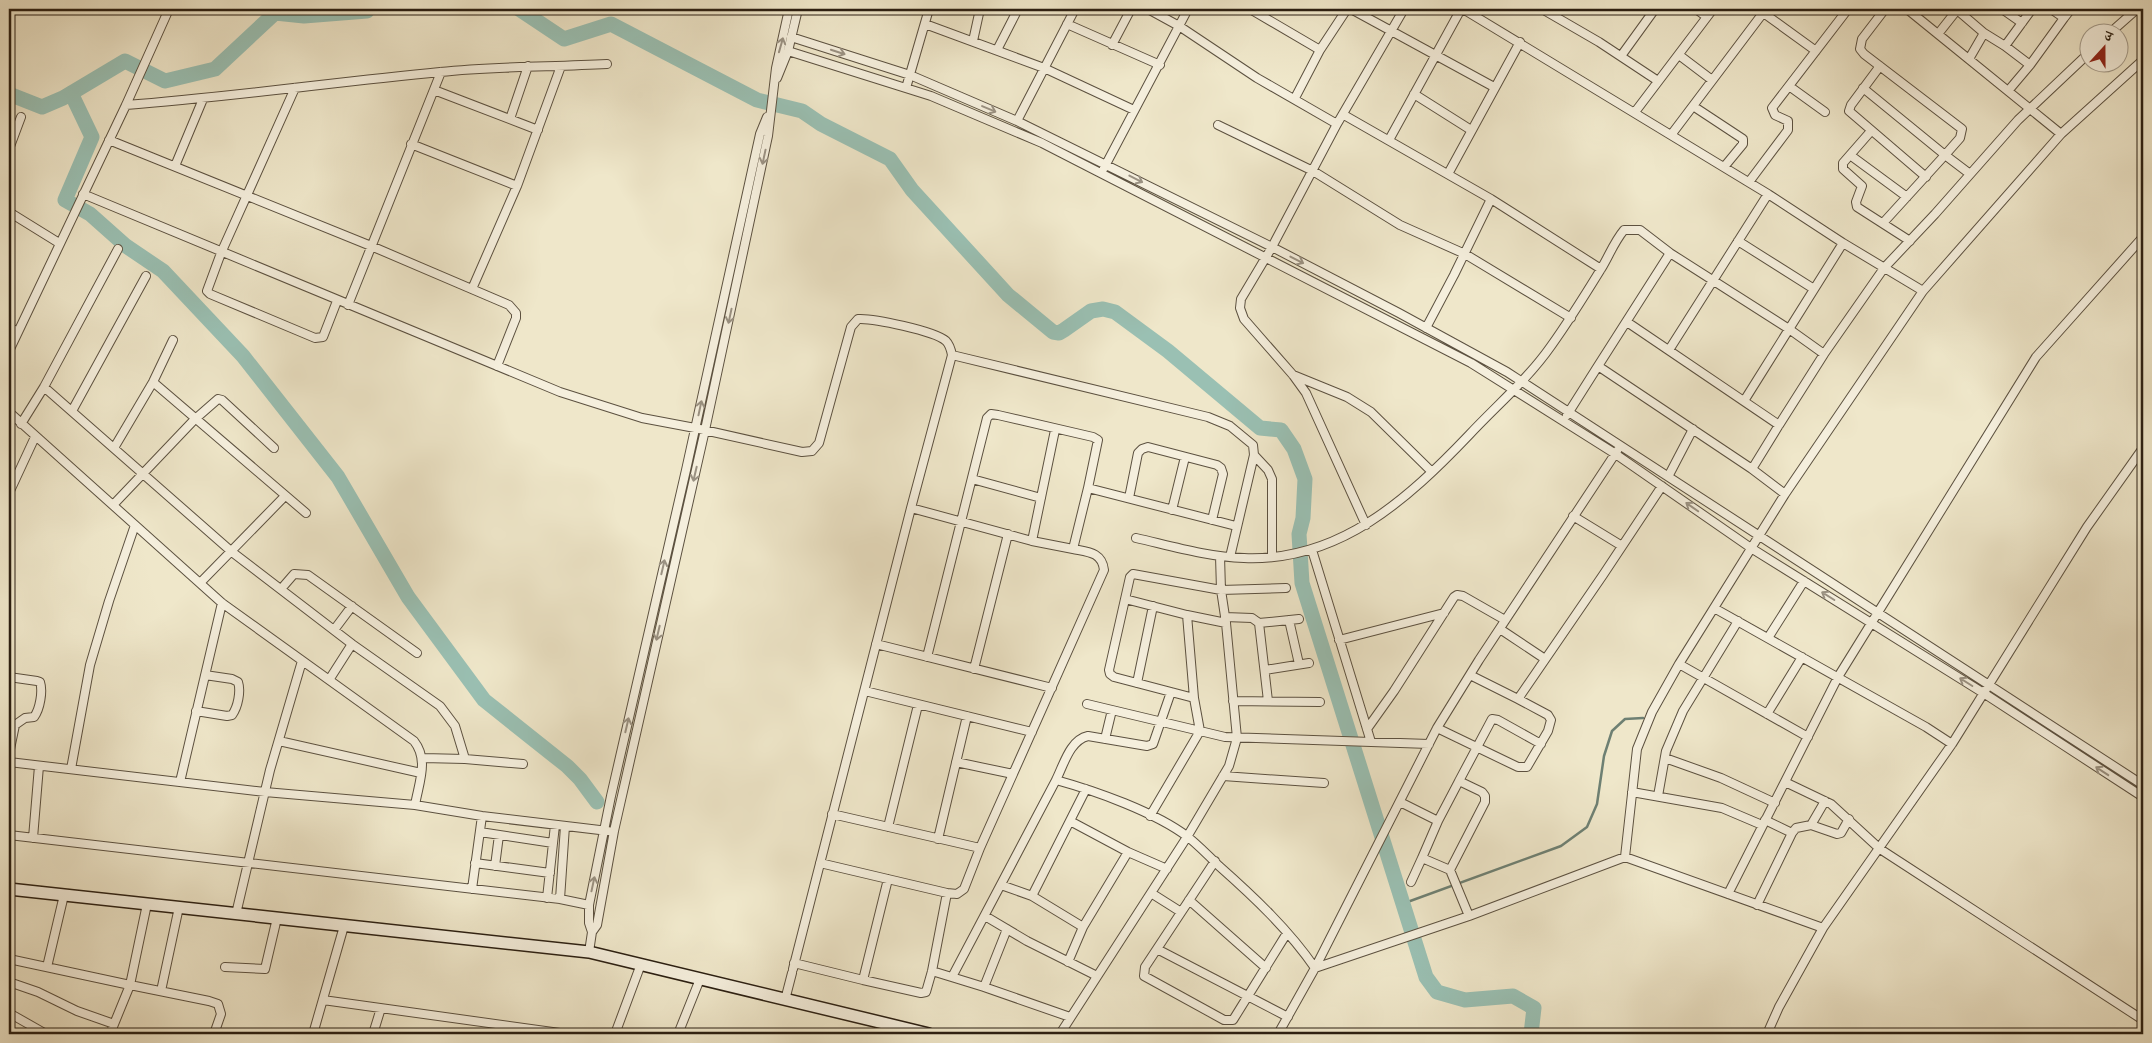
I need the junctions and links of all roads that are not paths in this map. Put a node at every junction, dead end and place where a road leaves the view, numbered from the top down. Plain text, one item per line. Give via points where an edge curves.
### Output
1 (169, 9) edge
2 (789, 9) edge
3 (798, 9) edge
4 (928, 9) edge
5 (980, 9) edge
6 (1018, 9) edge
7 (1075, 9) edge
8 (1131, 9) edge
9 (1148, 9) edge
10 (1188, 9) edge
11 (1250, 9) edge
12 (1347, 9) edge
13 (1351, 9) edge
14 (1404, 9) edge
15 (1462, 9) edge
16 (1655, 9) edge
17 (1696, 9) edge
18 (1713, 9) edge
19 (1885, 9) edge
20 (1907, 9) edge
21 (1956, 9) edge
22 (2002, 9) edge
23 (2032, 9) edge
24 (2050, 9) edge
25 (2071, 9) edge
26 (2138, 9) edge
27 (1547, 10) edge
28 (1844, 10) edge
29 (1761, 11) edge
30 (1707, 17) junction
31 (2064, 18) junction
32 (2123, 22) edge
33 (2022, 23) junction
34 (925, 24) junction
35 (1066, 24) junction
36 (1179, 26) junction
37 (1390, 31) junction
38 (1984, 33) junction
39 (1938, 34) junction
40 (791, 37) junction
41 (973, 41) junction
42 (1520, 42) junction
43 (1112, 45) junction
44 (2005, 46) junction
45 (997, 50) junction
46 (1320, 50) junction
47 (788, 51) junction
48 (1816, 51) junction
49 (1435, 55) junction
50 (1679, 55) junction
51 (1620, 56) junction
52 (1969, 59) junction
53 (2143, 60) edge
54 (2080, 61) edge
55 (607, 64) dead end
56 (1160, 65) junction
57 (2030, 65) junction
58 (528, 66) junction
59 (561, 66) junction
60 (1880, 66) junction
61 (1044, 68) junction
62 (441, 72) junction
63 (910, 75) junction
64 (1712, 80) junction
65 (1658, 81) junction
66 (775, 83) junction
67 (1789, 86) junction
68 (1494, 87) junction
69 (295, 88) junction
70 (906, 88) junction
71 (1863, 88) junction
72 (434, 90) junction
73 (2008, 91) junction
74 (1414, 94) junction
75 (1295, 98) junction
76 (203, 99) junction
77 (126, 105) junction
78 (1692, 106) junction
79 (770, 108) junction
80 (2029, 109) junction
81 (1134, 110) junction
82 (1634, 112) junction
83 (1825, 112) dead end
84 (1344, 115) junction
85 (22, 117) dead end
86 (510, 119) junction
87 (1017, 121) junction
88 (1337, 124) junction
89 (1218, 125) dead end
90 (538, 130) junction
91 (1472, 130) junction
92 (1871, 131) junction
93 (2061, 134) junction
94 (1671, 135) junction
95 (109, 140) junction
96 (1389, 140) junction
97 (411, 144) junction
98 (9, 149) edge
99 (1850, 155) junction
100 (1945, 156) junction
101 (1106, 164) junction
102 (175, 166) junction
103 (1724, 167) junction
104 (1313, 171) junction
105 (1102, 172) junction
106 (1448, 174) junction
107 (1970, 174) junction
108 (1926, 177) junction
109 (1749, 182) junction
110 (517, 186) junction
111 (83, 194) junction
112 (1768, 194) junction
113 (246, 196) junction
114 (1907, 197) junction
115 (1491, 200) junction
116 (9, 212) edge
117 (1883, 223) junction
118 (2143, 237) edge
119 (1738, 241) junction
120 (1910, 241) junction
121 (59, 243) junction
122 (1843, 243) junction
123 (371, 246) junction
124 (1272, 247) junction
125 (118, 249) dead end
126 (221, 252) junction
127 (1670, 253) junction
128 (1465, 254) junction
129 (1266, 256) junction
130 (1884, 268) junction
131 (1601, 269) junction
132 (146, 276) dead end
133 (1714, 280) junction
134 (1814, 289) junction
135 (472, 290) junction
136 (1923, 291) junction
137 (338, 301) junction
138 (348, 305) junction
139 (1571, 318) junction
140 (1627, 322) junction
141 (9, 327) edge
142 (1426, 328) junction
143 (1789, 329) junction
144 (18, 332) junction
145 (173, 340) dead end
146 (1669, 350) junction
147 (9, 351) edge
148 (1824, 354) junction
149 (952, 355) junction
150 (497, 366) junction
151 (1598, 366) junction
152 (1293, 374) junction
153 (1522, 381) junction
154 (153, 382) junction
155 (44, 387) junction
156 (1514, 390) junction
157 (1744, 401) junction
158 (72, 411) junction
159 (1570, 411) junction
160 (9, 412) edge
161 (194, 420) junction
162 (1564, 420) junction
163 (21, 424) junction
164 (1779, 425) junction
165 (696, 428) junction
166 (1693, 429) junction
167 (705, 430) junction
168 (1055, 430) junction
169 (35, 437) junction
170 (1621, 445) junction
171 (114, 448) junction
172 (274, 448) dead end
173 (2143, 448) edge
174 (1614, 454) junction
175 (1254, 455) junction
176 (1185, 457) junction
177 (1752, 469) junction
178 (1432, 472) junction
179 (143, 473) junction
180 (1669, 475) junction
181 (972, 479) junction
182 (1662, 486) junction
183 (1088, 488) junction
184 (9, 493) edge
185 (1785, 494) junction
186 (285, 496) junction
187 (1041, 498) junction
188 (1130, 498) junction
189 (113, 505) junction
190 (911, 508) junction
191 (1172, 510) junction
192 (306, 514) dead end
193 (1573, 516) junction
194 (1212, 520) junction
195 (962, 522) junction
196 (135, 525) junction
197 (1366, 525) junction
198 (1236, 526) junction
199 (1008, 534) junction
200 (1760, 535) junction
201 (1136, 538) dead end
202 (1032, 541) junction
203 (1622, 546) junction
204 (1751, 548) junction
205 (1073, 549) junction
206 (1308, 550) junction
207 (232, 552) junction
208 (1220, 556) junction
209 (1276, 556) junction
210 (1230, 557) junction
211 (1804, 581) junction
212 (200, 584) junction
213 (1286, 588) dead end
214 (281, 589) junction
215 (1221, 590) junction
216 (1125, 599) junction
217 (222, 603) junction
218 (352, 606) junction
219 (1153, 606) junction
220 (1714, 608) junction
221 (1444, 613) junction
222 (1878, 613) junction
223 (1187, 615) junction
224 (1299, 619) dead end
225 (1226, 620) junction
226 (1289, 620) junction
227 (1505, 620) junction
228 (1738, 621) junction
229 (1259, 623) junction
230 (1872, 624) junction
231 (1500, 628) junction
232 (334, 630) junction
233 (1768, 638) junction
234 (1340, 640) junction
235 (352, 644) junction
236 (876, 644) junction
237 (417, 653) dead end
238 (927, 657) junction
239 (1802, 657) junction
240 (1545, 659) junction
241 (302, 661) junction
242 (1308, 663) dead end
243 (1299, 664) junction
244 (1680, 664) junction
245 (974, 669) junction
246 (1265, 670) junction
247 (1470, 674) junction
248 (205, 675) junction
249 (9, 677) edge
250 (1703, 677) junction
251 (1838, 677) junction
252 (329, 680) junction
253 (1137, 683) junction
254 (1989, 685) junction
255 (1052, 688) junction
256 (865, 691) junction
257 (1171, 692) junction
258 (1985, 694) junction
259 (1194, 698) junction
260 (1518, 699) junction
261 (1233, 701) junction
262 (1268, 701) junction
263 (1320, 702) dead end
264 (1087, 704) dead end
265 (918, 705) junction
266 (1112, 710) junction
267 (196, 711) junction
268 (1767, 714) junction
269 (967, 716) junction
270 (1161, 722) junction
271 (1437, 728) junction
272 (1367, 729) junction
273 (1200, 731) junction
274 (1032, 732) junction
275 (1808, 737) junction
276 (1237, 738) junction
277 (1105, 739) junction
278 (279, 740) junction
279 (1371, 742) junction
280 (1428, 744) junction
281 (1541, 744) junction
282 (1952, 744) junction
283 (1476, 747) junction
284 (9, 754) edge
285 (423, 758) junction
286 (1665, 758) junction
287 (465, 759) junction
288 (9, 762) edge
289 (956, 762) junction
290 (523, 764) dead end
291 (39, 766) junction
292 (70, 770) junction
293 (421, 774) junction
294 (1013, 774) junction
295 (1223, 776) junction
296 (1056, 780) junction
297 (1458, 781) junction
298 (180, 782) junction
299 (1785, 782) junction
300 (1324, 783) dead end
301 (2143, 785) edge
302 (1086, 789) junction
303 (265, 792) junction
304 (1632, 792) junction
305 (1658, 796) junction
306 (2143, 797) edge
307 (1825, 800) junction
308 (1400, 802) junction
309 (1774, 803) junction
310 (415, 805) junction
311 (832, 814) junction
312 (482, 816) junction
313 (1150, 816) junction
314 (1849, 819) junction
315 (1070, 821) junction
316 (1438, 821) junction
317 (1764, 823) junction
318 (556, 825) junction
319 (1811, 825) junction
320 (565, 826) junction
321 (888, 827) junction
322 (604, 831) junction
323 (614, 831) junction
324 (480, 832) junction
325 (1792, 832) junction
326 (9, 835) edge
327 (499, 835) junction
328 (1188, 837) junction
329 (33, 838) junction
330 (938, 839) junction
331 (553, 843) junction
332 (980, 848) junction
333 (1880, 849) junction
334 (1128, 852) junction
335 (1625, 857) junction
336 (1422, 858) junction
337 (1215, 861) junction
338 (475, 863) junction
339 (820, 863) junction
340 (247, 864) junction
341 (495, 866) junction
342 (1166, 869) junction
343 (550, 873) junction
344 (1451, 873) junction
345 (888, 879) junction
346 (1411, 882) dead end
347 (1001, 885) junction
348 (9, 889) edge
349 (472, 889) junction
350 (947, 892) junction
351 (1151, 893) junction
352 (1728, 894) junction
353 (64, 895) junction
354 (1032, 896) junction
355 (547, 898) junction
356 (560, 900) junction
357 (1189, 900) junction
358 (147, 904) junction
359 (589, 905) junction
360 (1757, 905) junction
361 (179, 907) junction
362 (1181, 912) junction
363 (236, 914) junction
364 (985, 916) junction
365 (1469, 916) junction
366 (276, 918) junction
367 (344, 926) junction
368 (1083, 928) junction
369 (1823, 928) junction
370 (1007, 929) junction
371 (592, 932) junction
372 (1287, 933) junction
373 (1157, 949) junction
374 (589, 952) junction
375 (9, 959) edge
376 (1068, 962) junction
377 (641, 964) junction
378 (47, 967) junction
379 (225, 967) dead end
380 (1266, 968) junction
381 (1316, 968) junction
382 (793, 969) junction
383 (932, 971) junction
384 (1097, 976) junction
385 (952, 977) junction
386 (700, 979) junction
387 (863, 980) junction
388 (9, 982) edge
389 (130, 985) junction
390 (984, 986) junction
391 (162, 991) junction
392 (1249, 996) junction
393 (323, 1000) junction
394 (785, 1000) junction
395 (381, 1008) junction
396 (9, 1013) edge
397 (1070, 1017) junction
398 (1288, 1017) junction
399 (2143, 1020) edge
400 (114, 1024) junction
401 (33, 1031) edge
402 (46, 1034) edge
403 (110, 1034) edge
404 (214, 1034) edge
405 (313, 1034) edge
406 (373, 1034) edge
407 (567, 1034) edge
408 (615, 1034) edge
409 (678, 1034) edge
410 (929, 1034) edge
411 (1060, 1034) edge
412 (1278, 1034) edge
413 (1767, 1034) edge

1 - 77 street
66 -> 2 street
3 - 40 street
4 - 34 street
5 - 41 street
6 - 45 street
7 - 35 street
8 - 43 street
9 - 36 street
10 - 36 street
11 - 46 street
12 - 46 street
13 - 37 street
14 - 37 street
15 - 42 street
15 - 49 street
16 - 51 street
17 - 30 street
18 - 30 street
19 - 60 street via 1860,44 1864,54
20 - 39 street
21 - 38 street
21 - 39 street
22 - 33 street
23 - 33 street
24 - 31 street
25 - 31 street
26 - 32 street
27 - 51 street
28 - 48 street
29 - 48 street
29 - 64 street
30 - 50 street
31 - 57 street
33 - 44 street
34 - 41 street
34 - 63 street
35 - 43 street
35 - 61 street
36 - 56 street
36 - 75 street via 1258,78
37 - 49 street
37 - 84 street
38 - 44 street
38 - 52 street
39 - 52 street
40 - 47 street
40 -> 63 street
41 - 45 street
42 - 68 street
42 - 82 street
43 - 56 street
44 - 57 street
45 - 61 street
46 - 75 street
47 - 66 street
47 - 70 street
48 - 67 street
49 - 68 street
49 - 74 street
50 - 64 street
50 - 65 street
51 - 65 street
52 - 73 street
53 - 93 street
54 - 80 street
55 - 59 street
56 - 81 street
57 - 73 street
58 - 59 street
58 - 62 street
58 - 86 street
59 - 90 street
60 - 71 street
60 - 100 street via 1962,129 1960,138
61 - 81 street
61 - 87 street
62 - 69 street
62 - 72 street
63 - 70 street
63 -> 87 street
64 - 78 street
65 - 82 street
66 - 79 street
67 - 83 street
67 - 109 street via 1772,108 1775,115 1788,121 1787,133
68 - 91 street
69 - 76 street
69 - 113 street
70 - 105 street via 1042,143
71 - 92 street via 1849,111
71 - 100 street
72 - 86 street
72 - 97 street
73 - 80 street
74 - 91 street
74 - 96 street
75 - 88 street
76 - 77 street
76 - 102 street
77 - 95 street
78 - 94 street
78 - 103 street via 1743,139
165 -> 79 street via 760,134
79 -> 167 street via 768,136
80 - 93 street
80 - 107 street
81 - 101 street
82 - 94 street
84 - 88 street
84 - 96 street
85 - 98 street
86 - 90 street
87 - 101 street
88 - 104 street
89 - 104 street
90 - 110 street
91 - 106 street
92 - 99 street
92 - 108 street
93 - 136 street
94 - 103 street
95 - 102 street
95 - 111 street
96 - 106 street
97 - 110 street
97 - 123 street
99 - 114 street
99 - 117 street via 1842,166 1862,186 1856,205
100 - 107 street
100 - 108 street
101 - 105 street
101 -> 124 street
102 - 113 street
103 - 109 street
104 - 124 street
104 - 128 street via 1400,225
105 - 129 street
106 - 115 street
107 - 120 street
108 - 114 street
109 - 112 street
110 - 135 street
111 - 121 street
111 - 126 street
112 - 119 street
112 - 122 street
113 - 123 street
113 - 126 street
114 - 117 street
115 - 128 street
115 - 131 street
116 - 121 street
117 - 120 street
118 - 222 street via 2036,357
119 - 133 street
119 - 134 street
120 - 130 street
121 - 144 street
122 - 130 street
122 - 134 street
123 - 135 street
123 - 138 street
124 - 129 street
124 -> 142 street
125 - 155 street
126 - 137 street
126 - 137 street via 208,287 210,294 315,338 323,337
127 - 131 street via 1640,230 1624,230
127 - 133 street
127 - 140 street
128 - 139 street
128 - 142 street
129 - 152 street via 1241,299 1240,308 1244,318
129 - 156 street via 1471,363
130 - 136 street
130 - 148 street
131 - 139 street
132 - 158 street
133 - 143 street
133 - 146 street
134 - 143 street
135 - 150 street via 509,305 516,312
136 - 185 street
137 - 138 street
138 - 150 street
139 - 153 street
140 - 146 street
140 - 151 street
141 - 144 street
142 - 153 street
143 - 148 street
143 - 157 street
144 - 147 street
145 - 154 street
146 - 157 street
148 - 164 street
149 - 167 street via 945,340 934,335 872,318 858,319 851,327 820,443 812,451 802,452
149 - 175 street via 1208,417 1230,426 1247,439 1253,445
149 - 190 street
150 - 165 street via 602,406 642,418
151 - 159 street
151 - 166 street
152 - 178 street via 1347,397 1371,412
152 - 197 street via 1306,393
153 - 156 street
153 - 159 street
154 - 161 street
154 - 171 street
155 - 158 street
155 - 163 street
156 - 162 street
156 - 178 street
157 - 164 street
158 - 171 street
159 - 162 street
159 - 170 street
160 - 163 street
161 - 172 street via 215,401 222,400
161 - 179 street
161 - 186 street
162 - 174 street
163 - 169 street
164 - 177 street
165 - 167 street
322 -> 165 street
166 - 177 street
166 - 180 street
167 -> 323 street
168 - 181 street via 991,414 987,418
168 - 183 street via 1098,440
168 - 187 street
169 - 184 street
169 - 189 street
170 - 174 street
170 - 180 street
171 - 179 street
173 - 254 street via 2087,528
174 - 182 street
174 - 193 street
175 - 198 street
175 - 209 street via 1272,479
176 - 188 street via 1142,449 1138,452
176 - 191 street
176 - 194 street via 1222,468
177 - 185 street
178 - 197 street via 1397,504
179 - 189 street
179 - 207 street
180 - 200 street
181 - 187 street
181 - 195 street
182 - 203 street
204 -> 182 street
183 - 188 street
183 - 205 street
185 - 200 street
186 - 192 street
186 - 207 street
187 - 202 street
188 - 191 street
189 - 196 street
190 - 195 street
190 - 236 street
191 - 194 street
193 - 203 street
193 - 227 street
194 - 198 street
195 - 199 street
195 - 238 street
196 - 212 street
196 - 292 street via 90,665
197 - 206 street
198 - 210 street
199 - 202 street
199 - 245 street
200 - 204 street
200 - 222 street
201 - 208 street
202 - 205 street
203 - 240 street
204 - 211 street
204 - 220 street
205 - 255 street via 1099,556 1104,570
206 - 209 street
206 - 234 street
207 - 212 street
207 - 214 street
208 - 210 street
208 - 215 street
209 - 210 street
230 -> 211 street
211 - 233 street
212 - 217 street
213 - 215 street
214 - 218 street via 294,574 304,573
214 - 232 street
215 - 216 street via 1133,574
215 - 225 street
216 - 219 street
216 - 253 street via 1109,670 1114,677
217 - 241 street
217 - 248 street
218 - 232 street
218 - 237 street
219 - 223 street
219 - 253 street
220 - 228 street
220 - 244 street
221 - 227 street via 1457,595
221 - 234 street
221 - 272 street
222 - 230 street
222 - 254 street
223 - 225 street
223 - 259 street
224 - 226 street
225 - 229 street via 1252,618
225 - 261 street
226 - 229 street
226 - 243 street
227 - 231 street
228 - 233 street
228 - 250 street
229 - 246 street
230 - 251 street
258 -> 230 street
231 - 240 street
231 - 247 street
232 - 235 street
233 - 239 street
234 - 272 street
235 - 252 street
235 - 287 street via 446,712
236 - 238 street
236 - 256 street
238 - 245 street
239 - 251 street
239 - 268 street
240 - 260 street
241 - 252 street
241 - 278 street
242 - 243 street
243 - 246 street
244 - 250 street
244 - 304 street via 1652,712 1637,749
245 - 255 street
246 - 262 street
247 - 260 street
247 - 271 street
248 - 267 street
248 - 267 street via 238,682 240,689 235,710 230,716
249 - 284 street via 37,681 41,687 38,711 34,717 25,718 15,726
250 - 268 street
250 - 286 street via 1683,711
251 - 275 street
251 - 282 street
252 - 285 street via 414,741
253 - 257 street
254 - 258 street
254 - 301 street
255 - 274 street
256 - 265 street
256 - 311 street
257 - 259 street
257 - 270 street
258 - 282 street
306 -> 258 street
259 - 273 street
260 - 281 street via 1548,715 1551,720
261 - 262 street
261 - 276 street
262 - 263 street
264 - 266 street
265 - 269 street
265 - 321 street
266 - 270 street
266 - 277 street
267 - 298 street
268 - 275 street
269 - 274 street
269 - 289 street
270 - 273 street
270 - 277 street via 1154,744 1147,746
271 - 280 street
271 - 283 street
272 - 279 street
273 - 276 street
273 - 313 street
274 - 294 street
275 - 299 street
276 - 279 street
276 - 295 street
277 - 296 street via 1080,738
278 - 293 street
278 - 303 street
279 - 280 street
280 - 308 street
281 - 283 street via 1530,764 1523,768
281 - 283 street via 1494,719
282 - 333 street
283 - 297 street
285 - 287 street
285 - 293 street
286 - 305 street
286 - 309 street via 1721,778
287 - 290 street
288 - 291 street
289 - 294 street
289 - 330 street
291 - 292 street
291 - 329 street
292 - 298 street
293 - 310 street
294 - 332 street
295 - 300 street
295 - 328 street
296 - 302 street
296 - 347 street
297 - 316 street
297 - 344 street via 1482,792 1485,802
298 - 303 street
299 - 307 street
299 - 309 street
302 - 313 street
302 - 315 street
303 - 310 street
303 - 340 street
304 - 305 street
304 - 335 street
305 - 317 street via 1722,808
307 - 314 street
307 - 319 street
308 - 316 street
308 - 381 street
309 - 317 street
310 - 312 street
311 - 321 street
311 - 339 street
312 - 318 street
312 - 324 street
313 - 328 street
314 - 319 street via 1837,834
314 - 333 street
315 - 334 street
315 - 354 street
316 - 336 street
317 - 325 street
317 - 352 street
318 - 320 street
318 - 331 street
319 - 325 street
320 - 322 street
320 - 356 street
321 - 330 street
322 - 323 street
359 -> 322 street
323 - 371 street via 597,925
324 - 327 street
324 - 338 street
325 - 360 street
326 - 329 street
327 - 331 street
327 - 341 street
328 - 337 street
328 - 342 street
329 - 340 street
330 - 332 street
331 - 343 street
332 - 350 street via 964,889 956,894
333 - 369 street
333 - 399 street
334 - 342 street
334 - 368 street
335 - 352 street
335 - 365 street
336 - 344 street
336 - 346 street
337 - 357 street
337 - 372 street
338 - 341 street
338 - 349 street
339 - 345 street
339 - 382 street
340 - 349 street
340 - 363 street
341 - 343 street
342 - 351 street
343 - 355 street
344 - 365 street
345 - 350 street
345 - 387 street
347 - 354 street
347 - 364 street
348 - 353 main road
349 - 355 street
350 - 383 street
351 - 362 street
351 - 384 street
352 - 360 street
353 - 358 main road
353 - 378 street
354 - 368 street
355 - 356 street
356 - 359 street
357 - 362 street
357 - 380 street
358 - 361 main road
358 - 389 street
359 - 371 street
360 - 369 street
361 - 363 main road
361 - 391 street
362 - 373 street
363 - 366 main road
364 - 370 street
364 - 385 street
365 - 381 street
366 - 367 main road
366 - 379 street via 265,969
367 - 374 main road
367 - 393 street
368 - 376 street
369 - 413 street
370 - 376 street
370 - 390 street
371 - 374 street
372 - 380 street
372 - 381 street
373 - 392 street
373 - 392 street via 1145,967 1144,976 1224,1020 1233,1020
374 - 377 main road
375 - 378 street
376 - 384 street
377 - 386 main road
377 - 408 street
378 - 389 street
380 - 392 street
381 - 398 street
382 - 387 street
382 - 394 street
383 - 385 street
383 - 387 street via 929,988 921,993
384 - 397 street
385 - 390 street
386 - 394 main road
386 - 409 street
388 - 400 street
389 - 391 street
389 - 400 street
390 - 397 street
391 - 404 street via 218,1004 221,1014
392 - 398 street
393 - 395 street
393 - 405 street
394 - 410 main road
395 - 406 street
395 - 407 street
396 - 401 street
397 - 411 street
398 - 412 street
400 - 403 street
401 - 402 street

